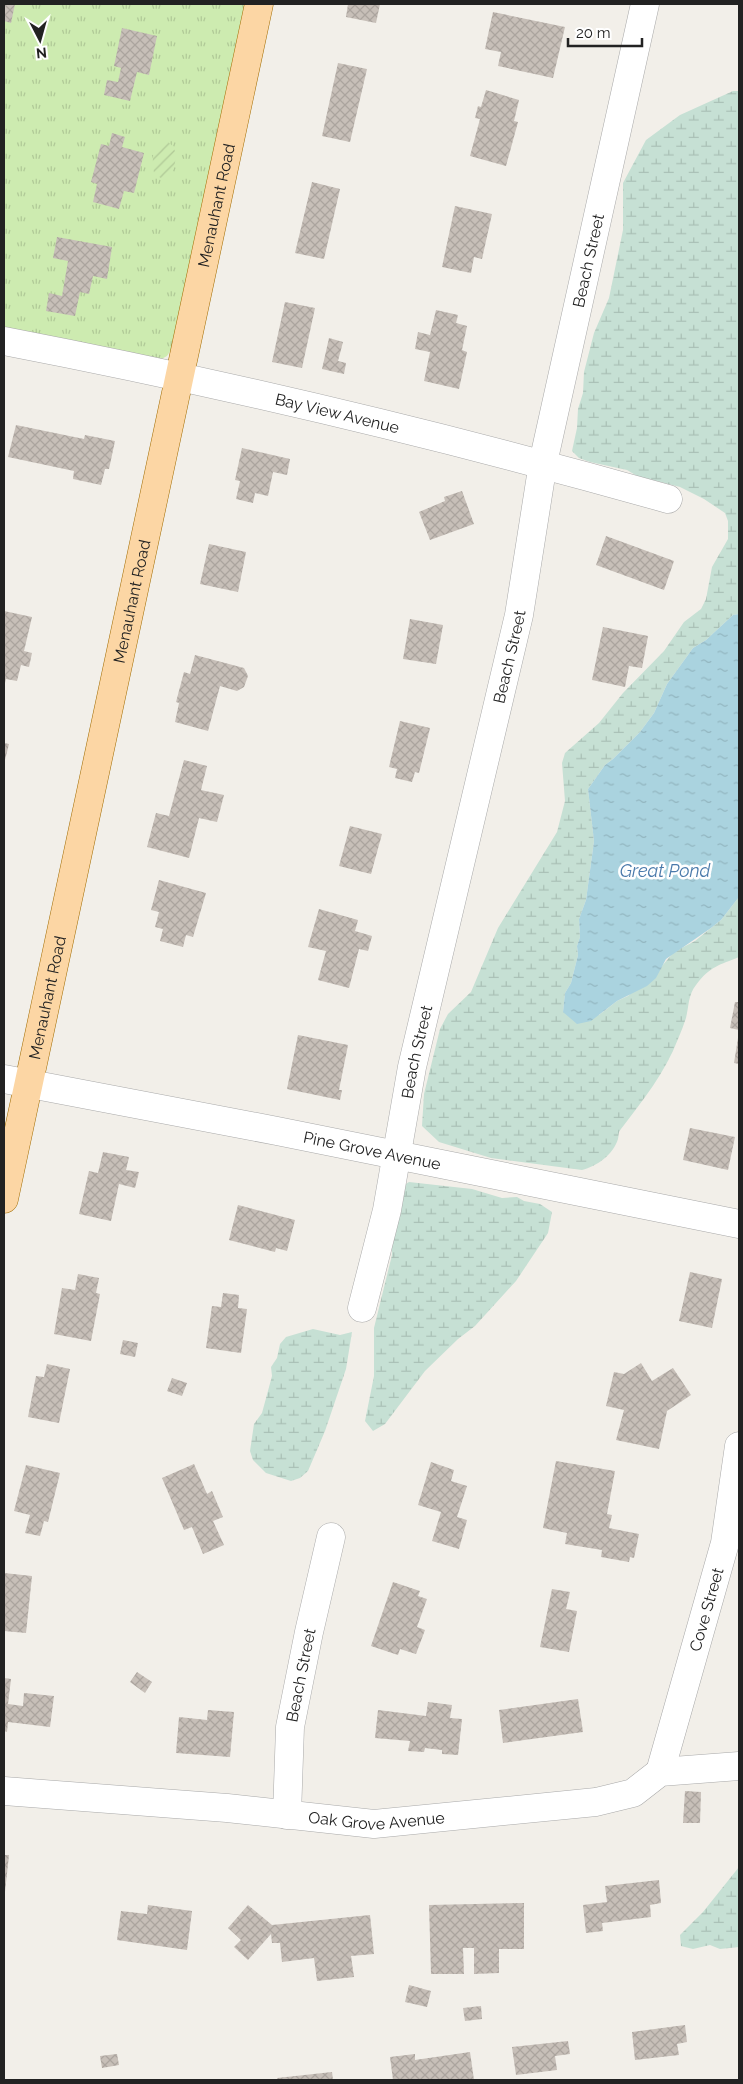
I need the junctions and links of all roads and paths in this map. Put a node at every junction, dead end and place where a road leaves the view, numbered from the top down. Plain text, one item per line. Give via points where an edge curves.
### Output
1 (259, 4) edge
2 (645, 4) edge
3 (4, 341) edge
4 (179, 376) junction
5 (543, 463) junction
6 (668, 499) dead end
7 (15, 1082) edge
8 (397, 1155) junction
9 (4, 1198) edge
10 (739, 1224) edge
11 (362, 1308) dead end
12 (739, 1446) edge
13 (331, 1537) dead end
14 (739, 1766) edge
15 (660, 1772) junction
16 (4, 1791) edge
17 (287, 1815) junction

1 - 4 main road, Menauhant Road
2 - 5 street, Beach Street
3 - 4 street, Bay View Avenue
4 - 5 street, Bay View Avenue
4 - 7 main road, Menauhant Road
5 - 6 street, Bay View Avenue
5 - 8 street, Beach Street via 519,615 412,1067
7 - 8 street, Pine Grove Avenue
7 - 9 main road, Menauhant Road
8 - 10 street, Pine Grove Avenue
8 - 11 street, Beach Street via 387,1210
12 - 15 street, Cove Street via 726,1543
13 - 17 street, Beach Street via 290,1727
14 - 15 street
15 - 17 street, Oak Grove Avenue via 634,1794 596,1802 374,1824
16 - 17 street, Oak Grove Avenue

